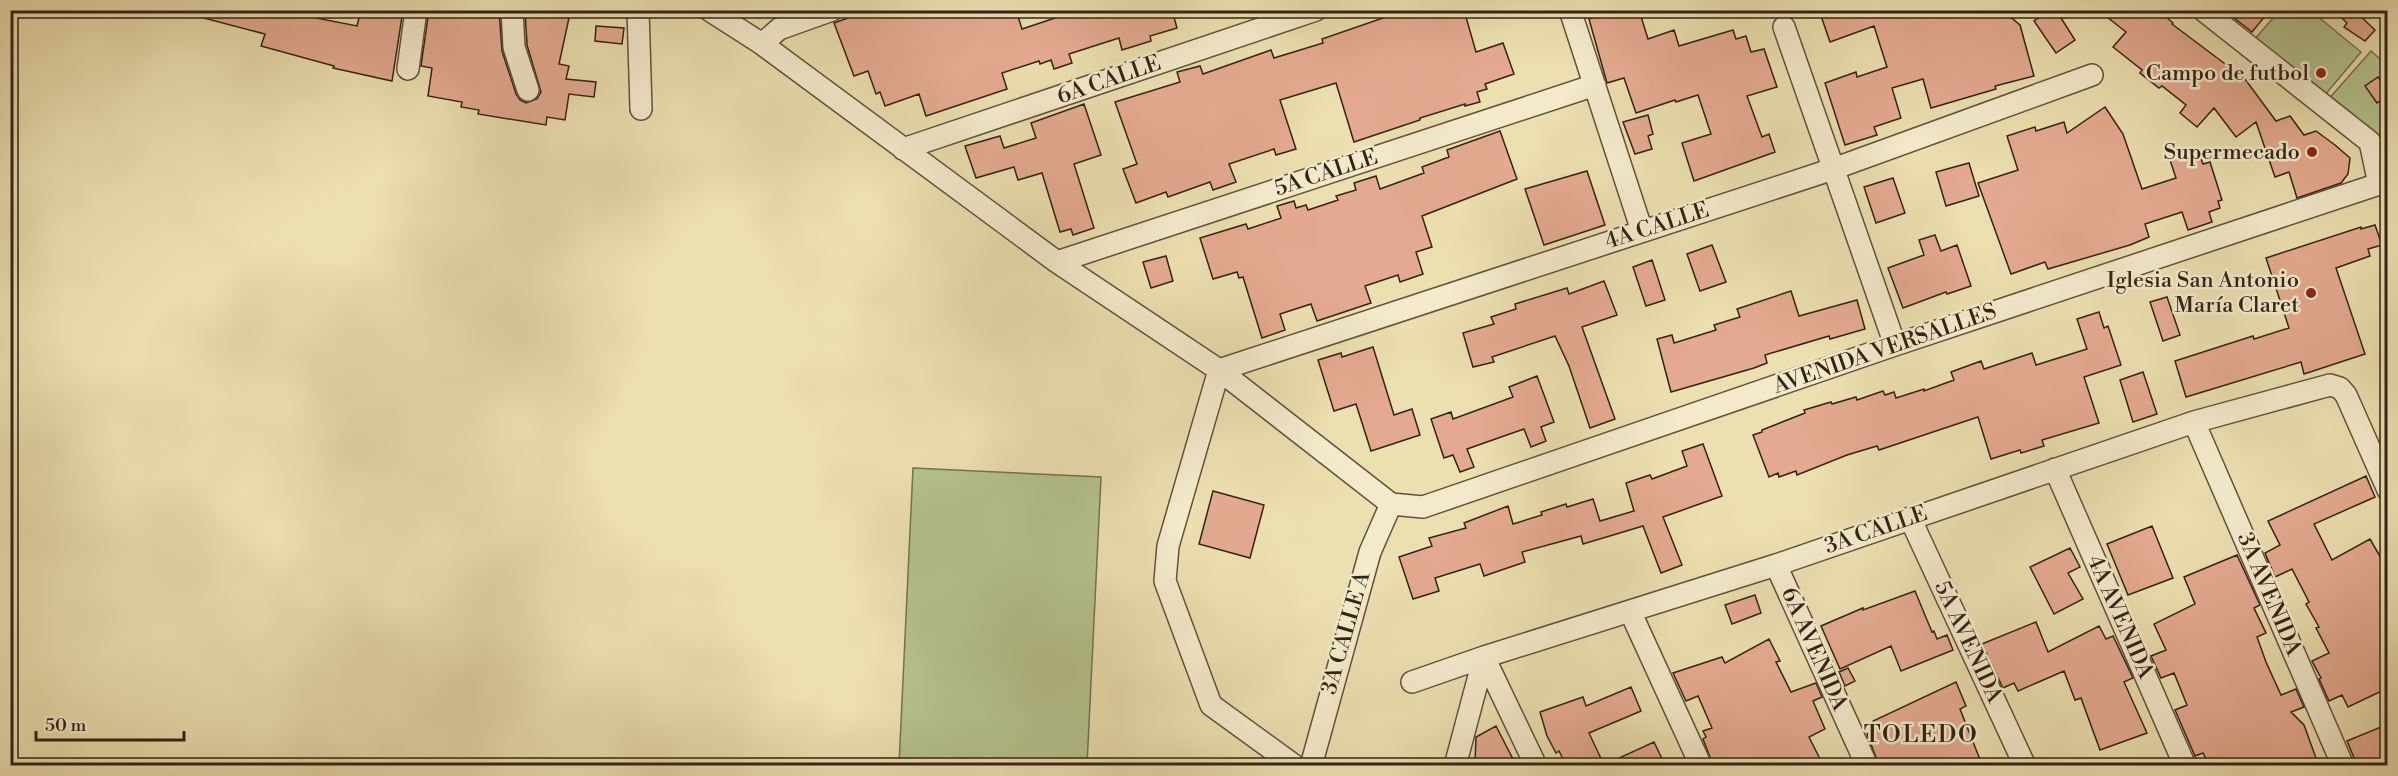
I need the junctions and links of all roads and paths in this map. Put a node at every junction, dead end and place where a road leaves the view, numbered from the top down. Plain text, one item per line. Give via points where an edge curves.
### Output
1 (416, 10) edge
2 (512, 10) edge
3 (638, 10) edge
4 (709, 10) edge
5 (832, 10) edge
6 (1316, 10) edge
7 (1570, 10) edge
8 (2202, 10) edge
9 (1784, 27) dead end
10 (762, 44) junction
11 (408, 69) dead end
12 (2092, 75) dead end
13 (1594, 85) junction
14 (528, 90) dead end
15 (641, 109) dead end
16 (903, 148) junction
17 (1833, 169) junction
18 (2385, 181) edge
19 (1642, 231) junction
20 (1057, 262) junction
21 (1895, 345) junction
22 (1219, 370) junction
23 (2194, 422) junction
24 (2055, 469) junction
25 (2388, 490) edge
26 (1391, 504) junction
27 (1910, 518) junction
28 (1776, 565) junction
29 (1630, 611) junction
30 (1484, 657) junction
31 (1412, 682) dead end
32 (1295, 765) edge
33 (1311, 765) edge
34 (1455, 765) edge
35 (1536, 765) edge
36 (1701, 765) edge
37 (1867, 765) edge
38 (2025, 765) edge
39 (2185, 765) edge
40 (2343, 765) edge

1 - 11 street
2 - 14 street via 514,47
3 - 15 street
4 - 10 street
5 - 10 street via 779,29
6 - 16 street, 6A CALLE
7 - 13 street
8 - 18 street via 2370,142
9 - 17 street
10 - 16 street
12 - 17 street, 4A CALLE
13 - 19 street
13 - 20 street, 5A CALLE
16 - 20 street
17 - 19 street, 4A CALLE
17 - 21 street
18 - 21 street, AVENIDA VERSALLES
19 - 22 street, 4A CALLE
20 - 22 street
21 - 26 street, AVENIDA VERSALLES via 1423,507
22 - 26 street
22 - 32 street via 1168,546 1165,581 1211,705
23 - 24 street, 3A CALLE
23 - 25 street, 3A CALLE via 2330,385 2340,388
23 - 40 street, 3A AVENIDA
24 - 27 street, 3A CALLE
24 - 39 street, 4A AVENIDA
26 - 33 street, 3A CALLE A via 1370,552
27 - 28 street, 3A CALLE
27 - 38 street, 5A AVENIDA
28 - 29 street, 3A CALLE
28 - 37 street, 6A AVENIDA
29 - 30 street, 3A CALLE
29 - 36 street
30 - 31 street, 3A CALLE
30 - 34 street
30 - 35 street

